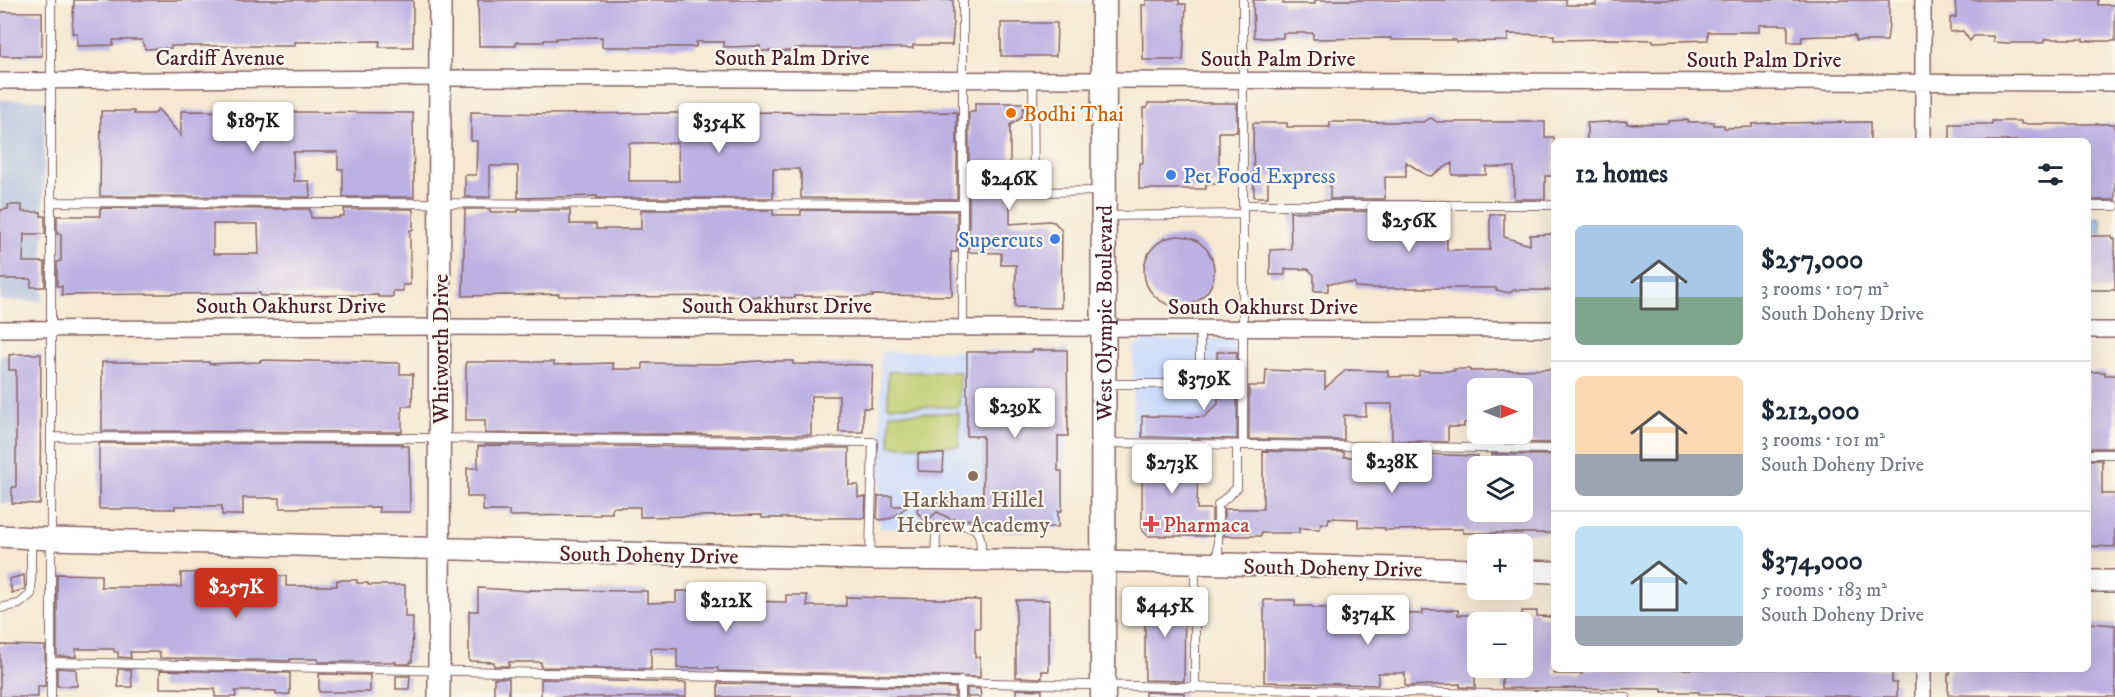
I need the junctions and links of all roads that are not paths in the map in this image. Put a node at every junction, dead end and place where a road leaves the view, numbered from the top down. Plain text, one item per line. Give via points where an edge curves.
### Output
1 (51, 0) edge
2 (440, 0) edge
3 (963, 0) edge
4 (1104, 0) edge
5 (1243, 0) edge
6 (1923, 0) edge
7 (440, 78) junction
8 (963, 80) junction
9 (1033, 80) junction
10 (1104, 80) junction
11 (0, 81) edge
12 (51, 81) junction
13 (1243, 81) junction
14 (1923, 82) junction
15 (2115, 83) edge
16 (1923, 138) edge
17 (1103, 191) junction
18 (51, 202) junction
19 (440, 204) junction
20 (963, 205) junction
21 (1243, 205) junction
22 (1551, 206) edge
23 (2091, 206) edge
24 (2115, 206) edge
25 (1243, 214) junction
26 (1103, 216) junction
27 (440, 327) junction
28 (51, 328) junction
29 (963, 328) junction
30 (1103, 328) junction
31 (1200, 328) junction
32 (1243, 328) junction
33 (0, 329) edge
34 (1551, 329) edge
35 (2091, 330) edge
36 (2115, 330) edge
37 (1103, 384) junction
38 (51, 437) junction
39 (440, 438) junction
40 (1103, 443) junction
41 (1240, 445) junction
42 (1551, 449) edge
43 (2091, 454) edge
44 (2115, 454) edge
45 (0, 536) edge
46 (41, 539) junction
47 (439, 549) junction
48 (870, 559) junction
49 (936, 560) junction
50 (981, 560) junction
51 (1103, 561) junction
52 (1196, 564) junction
53 (1218, 564) junction
54 (1467, 570) edge
55 (1533, 571) edge
56 (1551, 572) edge
57 (2091, 581) edge
58 (2115, 581) edge
59 (0, 608) edge
60 (51, 662) junction
61 (439, 671) junction
62 (1923, 672) edge
63 (961, 681) junction
64 (1195, 688) junction
65 (1103, 691) edge
66 (1244, 693) edge
67 (51, 697) edge
68 (439, 697) edge
69 (961, 697) edge
70 (1626, 697) edge
71 (1923, 697) edge

1 - 12 lane
2 - 7 street, Whitworth Drive
3 - 8 lane
4 - 10 main road, West Olympic Boulevard
5 - 13 lane
6 - 14 street
7 - 8 street, South Palm Drive
7 - 12 street, Cardiff Avenue
7 - 19 street, Whitworth Drive
8 - 9 street, South Palm Drive
8 - 20 lane
9 - 10 street, South Palm Drive
9 - 17 lane via 1034,192
10 - 13 street, South Palm Drive
10 - 17 main road, West Olympic Boulevard
11 - 12 street, Cardiff Avenue
12 - 18 lane
13 - 14 street, South Palm Drive
13 - 21 lane
14 - 15 street, South Palm Drive
14 - 16 street
17 - 26 main road, West Olympic Boulevard
18 - 19 lane
18 - 28 lane
19 - 20 lane
19 - 27 street, Whitworth Drive
20 - 29 lane
21 - 22 lane
21 - 25 lane
23 - 24 lane
25 - 26 lane
25 - 32 lane
26 - 30 main road, West Olympic Boulevard
27 - 28 street, South Oakhurst Drive
27 - 29 street, South Oakhurst Drive
27 - 39 street, Whitworth Drive
28 - 33 street, South Oakhurst Drive
28 - 38 lane
29 - 30 street, South Oakhurst Drive
30 - 31 street, South Oakhurst Drive
30 - 37 main road, West Olympic Boulevard
31 - 32 street, South Oakhurst Drive
31 - 37 lane via 1200,384
32 - 34 street, South Oakhurst Drive
32 - 41 lane
35 - 36 street
37 - 40 main road, West Olympic Boulevard
38 - 39 lane
38 - 46 lane
39 - 47 street, Whitworth Drive
39 - 48 lane via 873,442
40 - 41 lane
40 - 51 main road, West Olympic Boulevard
41 - 42 lane
41 - 53 lane via 1237,488 1218,505
43 - 44 lane
45 - 46 street, South Doheny Drive
46 - 47 street, South Doheny Drive
46 - 59 lane via 31,594 19,604
46 - 60 lane
47 - 48 street, South Doheny Drive
47 - 61 street, Whitworth Drive
48 - 49 street, South Doheny Drive
49 - 50 street, South Doheny Drive
49 - 50 lane via 939,529 971,526 980,536
50 - 51 street, South Doheny Drive
51 - 52 street, South Doheny Drive
51 - 65 main road, West Olympic Boulevard
52 - 53 street, South Doheny Drive
52 - 64 lane
53 - 54 street, South Doheny Drive
55 - 56 street
57 - 58 street
60 - 61 lane
60 - 67 lane
61 - 63 lane
61 - 68 street, Whitworth Drive
62 - 71 street
63 - 65 lane
63 - 69 lane
64 - 65 lane
64 - 66 lane
66 - 70 lane

